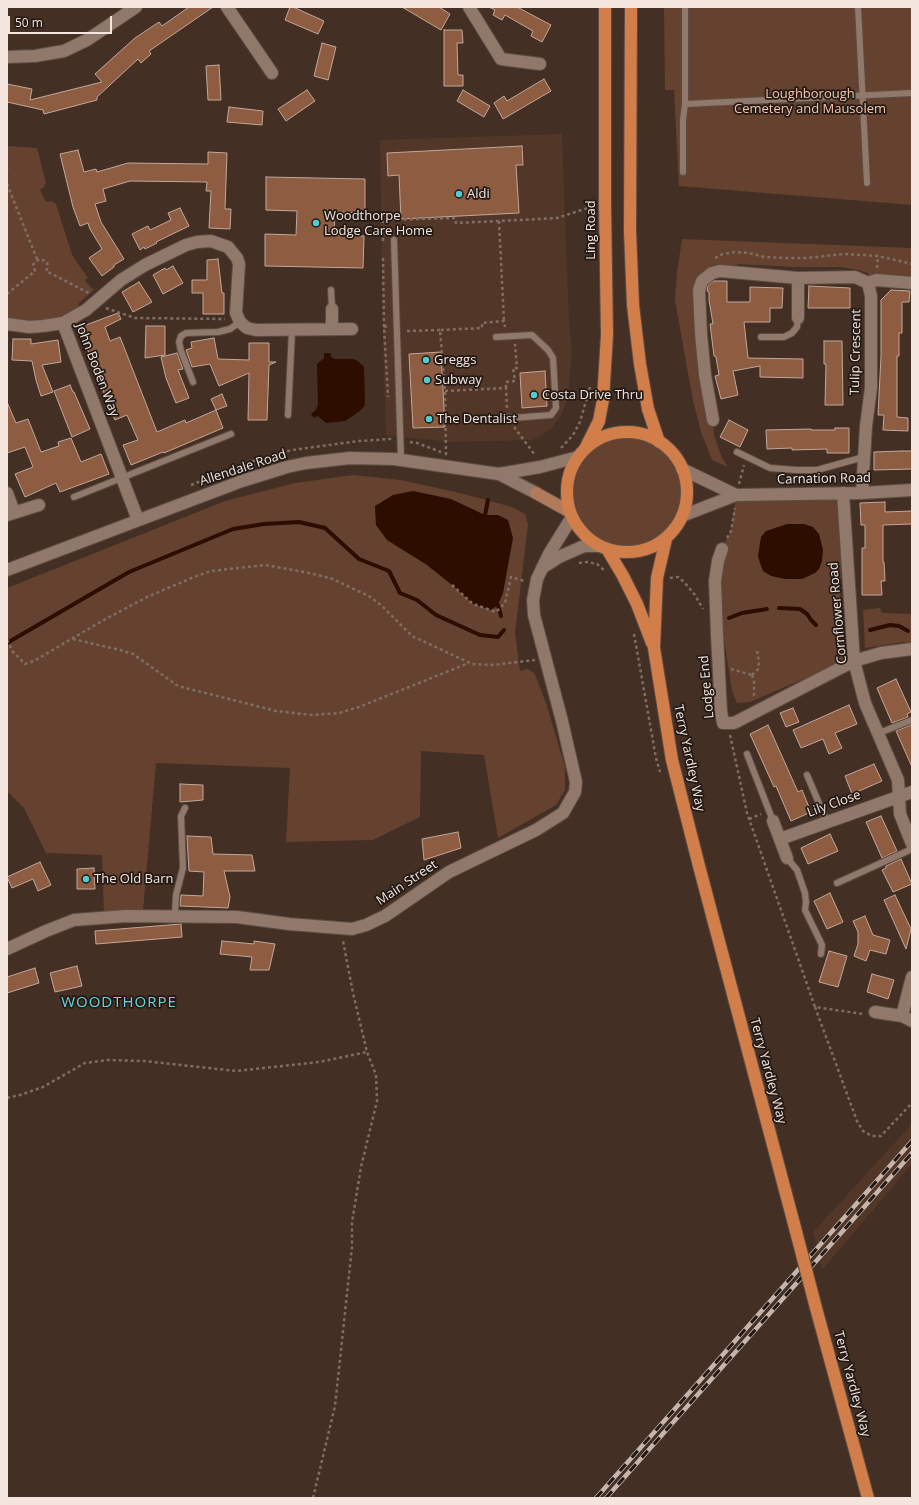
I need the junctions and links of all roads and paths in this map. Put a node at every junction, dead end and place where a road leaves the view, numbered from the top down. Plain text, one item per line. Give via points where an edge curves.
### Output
1 (136, 7) edge
2 (227, 7) edge
3 (469, 7) edge
4 (605, 7) edge
5 (631, 7) edge
6 (685, 7) edge
7 (858, 7) edge
8 (7, 57) edge
9 (540, 64) dead end
10 (272, 73) dead end
11 (912, 93) edge
12 (862, 95) junction
13 (686, 104) junction
14 (7, 167) edge
15 (7, 172) edge
16 (683, 172) dead end
17 (867, 183) dead end
18 (7, 184) edge
19 (594, 206) dead end
20 (499, 221) junction
21 (394, 240) dead end
22 (383, 243) dead end
23 (383, 251) dead end
24 (38, 259) junction
25 (713, 259) dead end
26 (912, 264) edge
27 (798, 278) junction
28 (868, 283) junction
29 (912, 283) edge
30 (331, 290) dead end
31 (7, 294) edge
32 (98, 300) junction
33 (332, 308) joint
34 (798, 318) joint
35 (239, 320) junction
36 (504, 321) junction
37 (63, 323) junction
38 (7, 324) edge
39 (396, 326) junction
40 (384, 327) junction
41 (332, 329) junction
42 (352, 329) dead end
43 (292, 330) junction
44 (440, 330) junction
45 (506, 336) junction
46 (496, 337) dead end
47 (761, 337) dead end
48 (193, 382) dead end
49 (506, 388) junction
50 (445, 390) junction
51 (388, 402) dead end
52 (288, 415) dead end
53 (502, 416) dead end
54 (514, 418) junction
55 (713, 420) dead end
56 (389, 432) dead end
57 (231, 434) dead end
58 (390, 439) junction
59 (400, 440) junction
60 (659, 442) junction
61 (737, 452) dead end
62 (581, 453) junction
63 (446, 454) junction
64 (452, 455) dead end
65 (535, 456) junction
66 (540, 456) dead end
67 (528, 457) dead end
68 (746, 457) junction
69 (864, 457) junction
70 (401, 460) junction
71 (682, 469) junction
72 (499, 474) junction
73 (123, 477) junction
74 (185, 487) dead end
75 (912, 490) edge
76 (7, 493) edge
77 (843, 493) junction
78 (862, 493) junction
79 (736, 495) junction
80 (74, 498) dead end
81 (38, 505) dead end
82 (11, 514) edge
83 (571, 514) junction
84 (682, 516) junction
85 (138, 520) junction
86 (666, 539) junction
87 (603, 548) junction
88 (722, 549) joint
89 (542, 568) junction
90 (7, 570) edge
91 (657, 578) junction
92 (536, 584) junction
93 (452, 585) dead end
94 (704, 611) dead end
95 (72, 639) junction
96 (7, 640) edge
97 (654, 648) junction
98 (912, 649) edge
99 (757, 651) dead end
100 (545, 659) junction
101 (854, 661) junction
102 (469, 662) junction
103 (719, 666) junction
104 (752, 674) junction
105 (754, 713) junction
106 (912, 720) edge
107 (731, 724) junction
108 (879, 733) junction
109 (747, 754) dead end
110 (807, 775) dead end
111 (912, 792) edge
112 (898, 796) junction
113 (185, 808) dead end
114 (773, 821) joint
115 (827, 822) junction
116 (780, 839) junction
117 (912, 844) edge
118 (912, 849) edge
119 (787, 858) joint
120 (837, 883) dead end
121 (175, 916) junction
122 (340, 928) junction
123 (7, 949) edge
124 (821, 954) dead end
125 (912, 977) edge
126 (814, 1004) junction
127 (875, 1012) joint
128 (907, 1018) edge
129 (367, 1052) junction
130 (7, 1098) edge
131 (912, 1103) edge
132 (313, 1498) edge
133 (868, 1498) edge

1 - 8 street via 87,40 64,51
2 - 10 street
3 - 9 street via 501,59
4 - 62 main road, Ling Road via 607,335 603,400 599,421
5 - 60 main road via 630,231 633,305 648,409
6 - 13 lane
7 - 12 lane
11 - 12 lane
12 - 13 lane
12 - 17 lane
13 - 16 lane via 683,120
14 - 15 path
18 - 24 path
19 - 20 path via 557,218
20 - 22 path via 456,223 456,218 383,220
20 - 36 path
21 - 39 lane
23 - 40 path
24 - 31 path via 33,265 35,271
24 - 32 path via 47,262 46,271
25 - 26 path via 735,252 785,258 844,254 878,256
27 - 28 street via 855,277
27 - 34 street
27 - 55 street via 720,271 712,273 702,281 699,290 701,334
28 - 29 street via 876,280
28 - 69 street, Tulip Crescent via 871,296 871,388
30 - 33 lane
32 - 35 path via 104,307 135,318
32 - 35 street, John Boden Way via 122,280 167,253 197,242 211,241 228,247 237,258 239,264 236,306
32 - 37 street, John Boden Way
33 - 41 street
34 - 47 lane via 797,327 792,333 784,337
35 - 43 street via 247,328 256,330
35 - 48 lane via 230,329 186,333 181,336 181,350
36 - 44 path via 482,323 482,328
36 - 45 path
37 - 38 street via 29,327
37 - 73 street, John Boden Way
39 - 40 path
39 - 44 path via 406,325 407,331
39 - 59 lane
40 - 51 path
41 - 42 street
41 - 43 street
43 - 52 lane
44 - 50 path
45 - 46 lane
45 - 49 path via 506,344 515,344 517,368 513,368 515,381 506,382
45 - 54 lane via 532,335 553,358 556,408 551,415
49 - 50 path
49 - 54 path via 507,410 514,410
50 - 63 path
53 - 54 lane
54 - 65 path via 514,428
56 - 58 path
57 - 73 lane
58 - 59 path
58 - 74 path via 292,450 246,463
59 - 63 path via 417,443
59 - 70 lane
60 - 62 main road via 640,434 618,433 596,440
60 - 71 main road via 675,457
61 - 68 lane
62 - 72 street, Allendale Road via 540,467
62 - 83 main road via 568,477 566,494
63 - 64 path
65 - 66 path
65 - 67 path
68 - 69 lane via 770,468 817,470
68 - 79 path
69 - 78 street, Tulip Crescent
70 - 72 street, Allendale Road
70 - 85 street, Allendale Road via 350,458 287,467
71 - 79 street, Carnation Road
71 - 84 main road via 687,493
72 - 83 street, Allendale Road
73 - 80 lane
73 - 85 street, John Boden Way
75 - 78 street, Carnation Road
76 - 82 street
77 - 78 street, Carnation Road
77 - 79 street, Carnation Road
77 - 101 street, Cornflower Road
79 - 84 street, Carnation Road
79 - 88 path via 731,531
81 - 82 street
83 - 87 main road via 580,531
83 - 89 street, Main Street
84 - 86 main road
85 - 90 street, Allendale Road
86 - 87 main road via 646,550 632,553
86 - 91 main road, Terry Yardley Way
87 - 89 street via 584,546 564,554
87 - 97 main road, Terry Yardley Way via 623,576
88 - 103 street, Lodge End via 716,581
89 - 92 street, Main Street
91 - 94 path via 678,577 695,595
91 - 97 main road, Terry Yardley Way
92 - 93 path via 511,577 505,603 496,612 473,604
92 - 100 street, Main Street via 534,615
95 - 96 path via 25,664 13,652
95 - 102 path via 132,654 178,686 276,712 312,715 359,707
95 - 102 path via 147,597 194,577 211,571 266,565 330,578 369,596 412,636
97 - 133 main road, Terry Yardley Way, bridge via 672,760
98 - 101 street, Lodge End via 881,653
99 - 104 path via 760,662 758,669
100 - 102 path via 492,665
100 - 122 street, Main Street via 576,782 575,792 563,813 536,830 449,872 385,916 352,929
101 - 105 street, Lodge End
101 - 108 street, Cornflower Road via 865,703
103 - 104 path
103 - 107 street, Lodge End via 723,723
104 - 105 path
105 - 107 street, Lodge End
106 - 108 lane
107 - 126 path via 747,813
108 - 112 street, Cornflower Road via 898,780
109 - 114 lane
110 - 115 lane
111 - 112 street, Lily Close
112 - 115 street, Lily Close
112 - 117 street, Cornflower Road via 900,814
113 - 121 lane via 181,816 183,868 176,895
114 - 116 street
115 - 116 street, Lily Close
116 - 119 street
118 - 120 lane
119 - 124 lane via 796,870 805,893 805,910 822,945
121 - 122 street, Main Street via 237,917
121 - 123 street, Main Street via 74,920
122 - 129 path
125 - 128 street
126 - 127 path via 815,1007 866,1015
126 - 131 path via 863,1131 872,1136 881,1136
127 - 128 street
129 - 130 path via 319,1062 236,1071 144,1061 108,1060 85,1064 43,1087
129 - 132 path via 376,1075 377,1101 361,1167 352,1222 352,1247 335,1406

